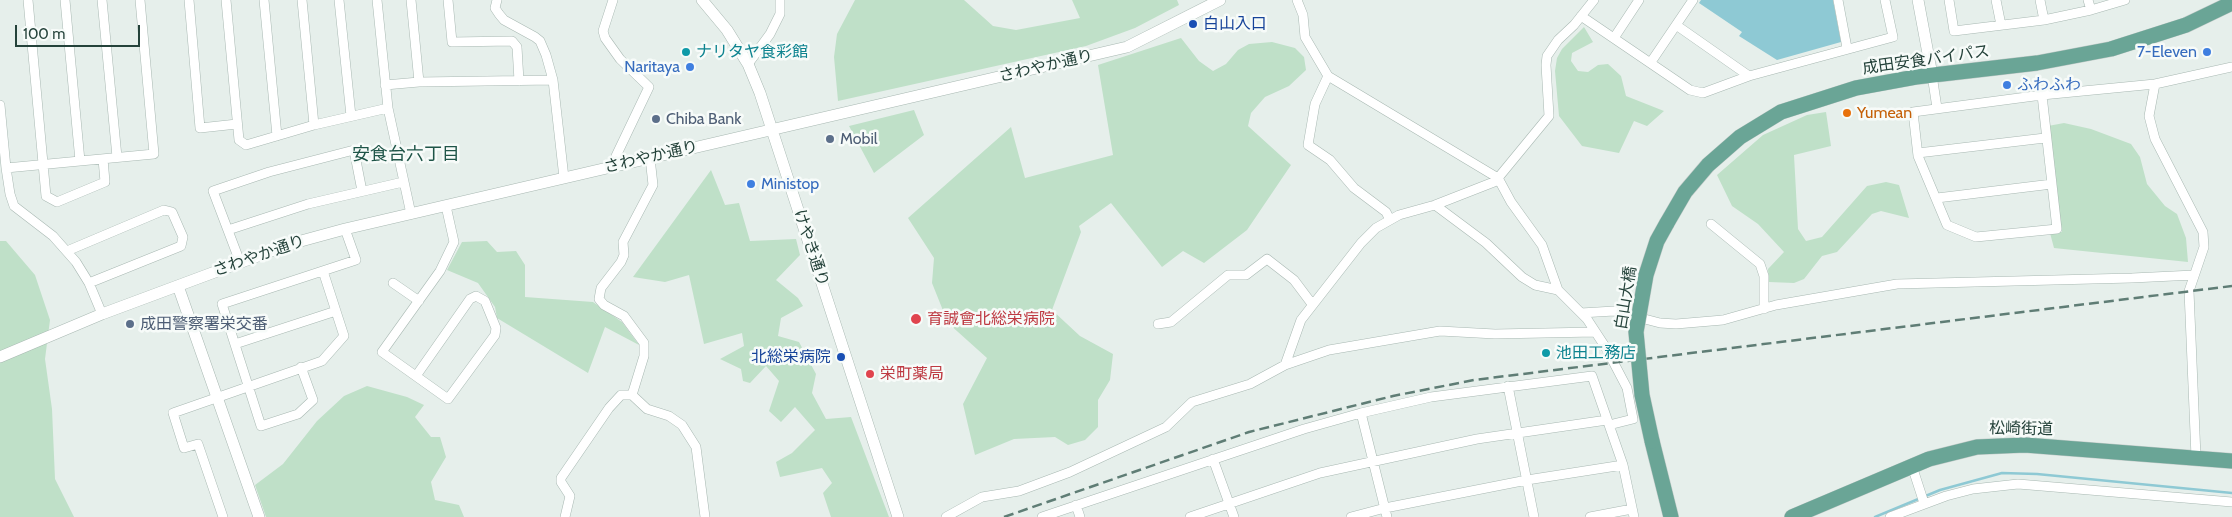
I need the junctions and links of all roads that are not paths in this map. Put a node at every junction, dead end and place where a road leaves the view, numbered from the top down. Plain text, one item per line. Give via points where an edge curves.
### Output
1 (28, 0) edge
2 (65, 0) edge
3 (102, 0) edge
4 (140, 0) edge
5 (189, 0) edge
6 (226, 0) edge
7 (264, 0) edge
8 (302, 0) edge
9 (339, 0) edge
10 (377, 0) edge
11 (411, 0) edge
12 (448, 0) edge
13 (497, 0) edge
14 (613, 0) edge
15 (702, 0) edge
16 (780, 0) edge
17 (1220, 0) edge
18 (1297, 0) edge
19 (1594, 0) edge
20 (1639, 0) edge
21 (1693, 0) edge
22 (1838, 0) edge
23 (1885, 0) edge
24 (1918, 0) edge
25 (1949, 0) edge
26 (1996, 0) edge
27 (2040, 0) edge
28 (2088, 0) edge
29 (2125, 0) edge
30 (2232, 4) edge
31 (2091, 10) junction
32 (1581, 16) junction
33 (2044, 20) junction
34 (1676, 25) junction
35 (2001, 25) junction
36 (1614, 38) junction
37 (1847, 48) junction
38 (1651, 62) junction
39 (748, 64) junction
40 (2232, 67) edge
41 (1328, 76) junction
42 (1749, 76) junction
43 (1932, 76) junction
44 (553, 80) junction
45 (519, 81) junction
46 (419, 82) junction
47 (2155, 84) junction
48 (385, 85) junction
49 (2042, 95) junction
50 (0, 105) edge
51 (388, 108) junction
52 (1937, 108) junction
53 (351, 116) junction
54 (237, 124) junction
55 (314, 125) junction
56 (772, 129) junction
57 (277, 136) junction
58 (2045, 138) junction
59 (1918, 152) junction
60 (116, 157) junction
61 (650, 158) junction
62 (102, 159) junction
63 (80, 161) junction
64 (43, 164) junction
65 (615, 166) junction
66 (6, 168) junction
67 (564, 178) junction
68 (1498, 179) junction
69 (403, 182) junction
70 (2052, 184) junction
71 (362, 191) junction
72 (1937, 198) junction
73 (1435, 205) junction
74 (446, 206) junction
75 (411, 214) junction
76 (1390, 220) junction
77 (1666, 224) joint
78 (1711, 224) dead end
79 (345, 229) junction
80 (228, 230) junction
81 (67, 251) junction
82 (240, 262) junction
83 (323, 271) junction
84 (2194, 275) junction
85 (89, 283) junction
86 (393, 283) dead end
87 (178, 286) junction
88 (1558, 290) junction
89 (419, 301) junction
90 (1312, 304) junction
91 (1764, 308) junction
92 (336, 311) junction
93 (1582, 313) junction
94 (102, 314) junction
95 (1158, 324) dead end
96 (1595, 332) junction
97 (235, 344) junction
98 (0, 356) edge
99 (1285, 366) junction
100 (301, 368) junction
101 (416, 376) junction
102 (248, 385) junction
103 (1508, 386) junction
104 (632, 395) junction
105 (218, 396) junction
106 (1361, 413) junction
107 (1608, 423) junction
108 (1518, 433) junction
109 (2196, 457) junction
110 (1214, 459) junction
111 (1373, 460) junction
112 (2232, 461) edge
113 (1623, 465) junction
114 (1912, 466) junction
115 (1527, 480) junction
116 (1923, 498) junction
117 (2232, 502) edge
118 (1229, 503) junction
119 (1076, 505) junction
120 (1386, 512) edge
121 (897, 513) edge
122 (1633, 513) edge
123 (223, 517) edge
124 (260, 517) edge
125 (565, 517) edge
126 (705, 517) edge
127 (946, 517) edge
128 (1042, 517) edge
129 (1080, 517) edge
130 (1190, 517) edge
131 (1234, 517) edge
132 (1352, 517) edge
133 (1534, 517) edge
134 (1590, 517) edge
135 (1671, 517) edge
136 (1792, 517) edge
137 (1890, 517) edge

1 - 64 street
2 - 63 street
3 - 60 street
4 - 60 street via 154,154
5 - 54 street via 200,128
6 - 54 street
7 - 57 street
8 - 55 street
9 - 53 street
10 - 48 street
11 - 46 street
12 - 45 street via 452,42 512,41 517,47
13 - 44 street via 495,8 504,20 540,41
14 - 65 street via 603,31 605,38 620,59 648,87 616,156
15 - 39 street, けやき通り via 727,30
16 - 39 street via 780,14
17 - 56 street, さわやか通り via 1127,47
18 - 41 street via 1303,15 1305,37
19 - 32 street
20 - 36 street
21 - 34 street
22 - 37 street
23 - 37 street via 1893,37
24 - 43 street
25 - 35 street via 1954,31
26 - 35 street
27 - 33 street
28 - 31 street
29 - 31 street
30 - 43 main road, 成田安食バイパス via 2186,25 2111,49 2037,63
31 - 33 street
32 - 36 street
32 - 68 street via 1548,56 1549,116
33 - 35 street
34 - 38 street
34 - 42 street
36 - 38 street
37 - 42 street
38 - 42 street via 1690,90 1699,92
39 - 56 street, けやき通り
40 - 47 street
41 - 68 street
41 - 76 street via 1315,104 1308,145 1330,160 1354,188 1386,212
43 - 52 street
43 - 77 main road, 成田安食バイパス via 1856,88 1781,112 1740,137 1708,165 1685,192
44 - 45 street
44 - 67 street
45 - 46 street
46 - 48 street
47 - 49 street
47 - 84 street via 2150,116 2155,139 2203,232 2204,247
48 - 51 street
49 - 52 street
49 - 58 street
50 - 66 street
51 - 53 street
51 - 69 street
52 - 59 street via 1913,112
53 - 55 street
54 - 57 street via 239,140 246,145
55 - 57 street
56 - 61 street, さわやか通り
56 - 121 street, けやき通り
58 - 59 street
58 - 70 street
59 - 72 street
60 - 62 street
61 - 65 street, さわやか通り
61 - 104 street via 653,185 623,242 621,262 601,288 599,299 604,306 624,316 644,343 644,356
62 - 63 street
62 - 64 street via 105,182 56,202 46,196
63 - 64 street
64 - 66 street
65 - 67 street, さわやか通り
66 - 81 street via 14,206
67 - 74 street, さわやか通り
68 - 73 street
68 - 88 street via 1542,245
69 - 71 street
69 - 75 street
70 - 72 street
70 - 72 street via 2057,229 1976,237 1948,225
71 - 80 street via 308,204
71 - 80 street via 354,150 269,172 213,191
73 - 76 street
73 - 88 street via 1486,243 1522,277 1535,285
74 - 75 street, さわやか通り
74 - 89 street via 454,242 440,272
75 - 79 street, さわやか通り
76 - 90 street via 1361,243
77 - 135 main road, 白山大橋, bridge via 1646,275 1636,332 1642,395
78 - 91 street via 1760,264 1764,276
79 - 82 street, さわやか通り
79 - 83 street via 356,260
80 - 82 street
81 - 85 street
81 - 85 street via 164,210 172,212 182,237 181,246
82 - 87 street, さわやか通り
83 - 92 street
83 - 97 street via 222,304
84 - 91 street via 1915,282
84 - 109 street via 2189,291
85 - 94 street
86 - 89 street
87 - 94 street, さわやか通り
87 - 105 street
88 - 93 street
89 - 101 street via 382,352
90 - 95 street via 1294,280 1268,258 1246,276 1228,275 1170,322
90 - 99 street via 1295,332
91 - 93 street via 1723,320 1676,324 1614,311
92 - 97 street
92 - 100 street via 344,336 322,360
93 - 96 street
94 - 98 street, さわやか通り
96 - 99 street via 1495,334 1440,331 1329,350
96 - 107 street via 1627,388 1633,418
97 - 102 street
99 - 127 street via 1250,384 1192,402 1166,426 1070,472 1020,491 982,497
100 - 102 street
100 - 102 street via 313,400 298,414 261,426
101 - 101 street via 470,299 476,296 485,301 496,328 495,335 448,399
102 - 105 street
103 - 106 street via 1431,397
103 - 107 street via 1592,376
103 - 108 street
104 - 125 street via 621,395 609,408 561,478 570,496
104 - 126 street via 647,409 669,416 689,434 698,456
105 - 123 street via 173,413 184,448 198,444
105 - 124 street
106 - 110 street
106 - 111 street
107 - 108 street
107 - 113 street
108 - 111 street
108 - 115 street
109 - 112 main road, 松崎街道
109 - 114 main road, 松崎街道 via 2000,444 1956,451
110 - 118 street
110 - 119 street
111 - 118 street via 1320,473
111 - 120 street
113 - 115 street
113 - 122 street
114 - 116 street
114 - 136 main road, 松崎街道
115 - 120 street
115 - 133 street
116 - 117 street via 2018,484
116 - 137 street
118 - 130 street
118 - 131 street
119 - 128 street
119 - 129 street
120 - 132 street
122 - 134 street

